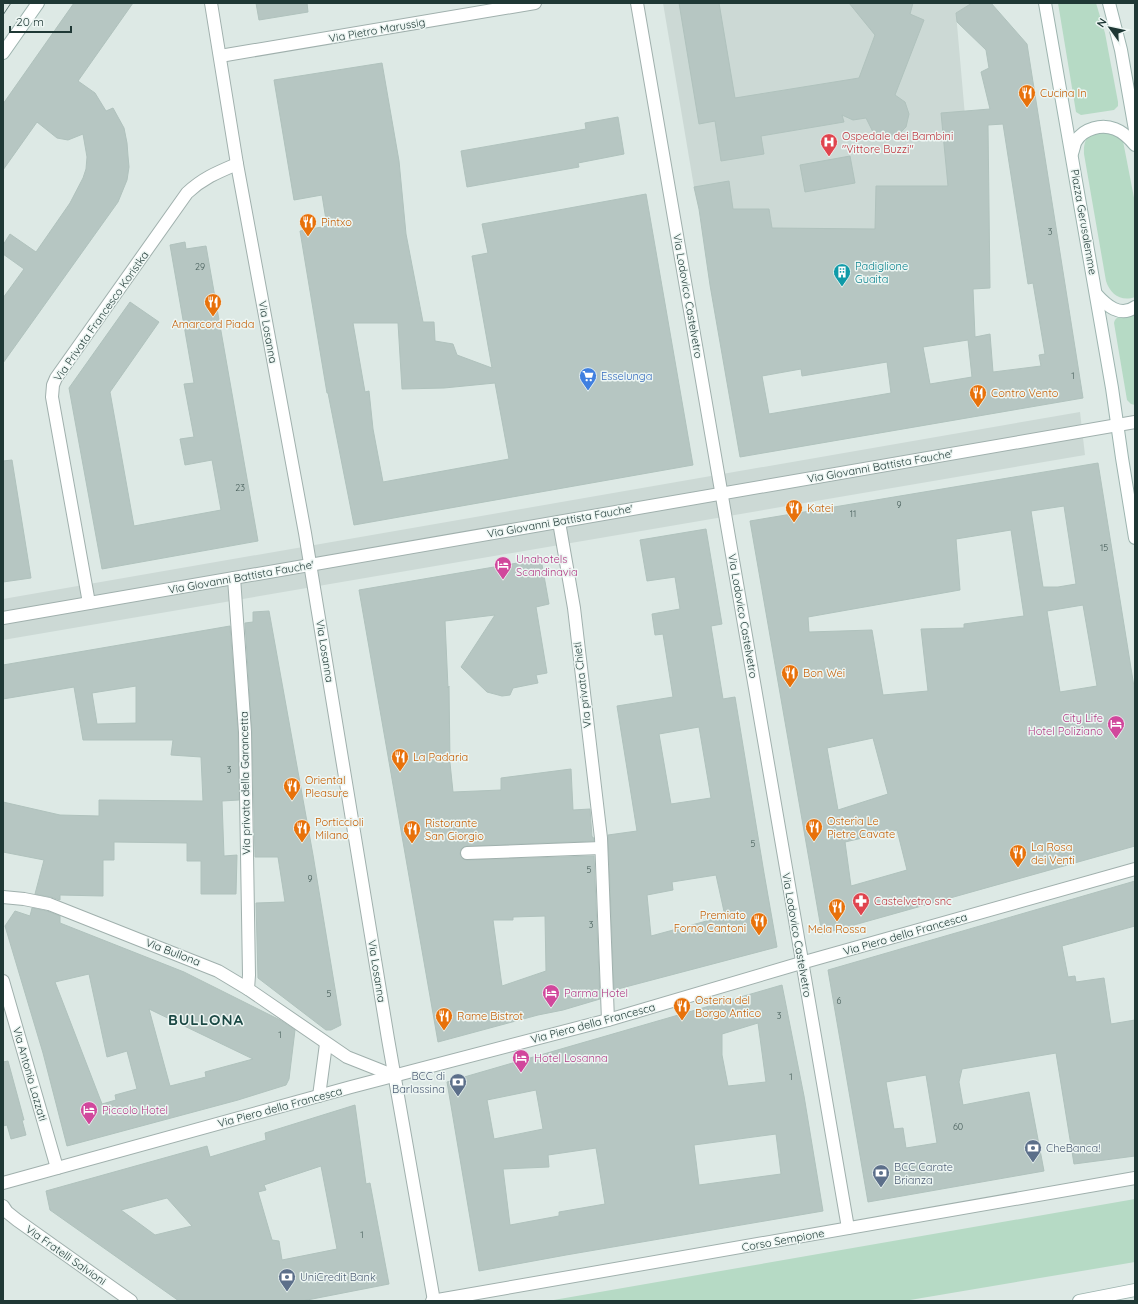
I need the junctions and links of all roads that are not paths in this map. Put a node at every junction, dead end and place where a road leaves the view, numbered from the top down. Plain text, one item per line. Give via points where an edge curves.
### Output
1 (38, 3) edge
2 (212, 3) edge
3 (535, 3) edge
4 (637, 3) edge
5 (1045, 3) edge
6 (1109, 3) edge
7 (3, 53) edge
8 (220, 56) junction
9 (1135, 130) edge
10 (1135, 144) edge
11 (1072, 154) junction
12 (237, 164) junction
13 (1096, 294) junction
14 (1135, 307) edge
15 (1135, 422) edge
16 (1118, 424) junction
17 (722, 493) junction
18 (558, 522) junction
19 (1134, 527) edge
20 (310, 565) junction
21 (234, 578) junction
22 (89, 603) junction
23 (3, 618) edge
24 (601, 848) junction
25 (467, 853) dead end
26 (1135, 869) edge
27 (3, 897) edge
28 (801, 963) junction
29 (3, 981) edge
30 (248, 989) junction
31 (608, 1020) junction
32 (326, 1044) junction
33 (395, 1076) junction
34 (319, 1096) junction
35 (57, 1168) junction
36 (1135, 1178) edge
37 (3, 1183) edge
38 (3, 1206) edge
39 (848, 1228) junction
40 (1135, 1290) edge
41 (131, 1301) edge
42 (434, 1301) edge
43 (1079, 1301) edge

1 - 7 street
2 - 8 street, Via Losanna
3 - 8 street, Via Pietro Marussig
4 - 17 street, Via Lodovico Castelvetro
5 - 11 street, Piazza Gerusalemme
6 - 9 street
8 - 12 street, Via Losanna
10 - 11 street via 1116,129 1102,127 1088,130 1077,140
11 - 13 street, Piazza Gerusalemme
12 - 20 street, Via Losanna
12 - 22 street, Via Privata Francesco Koristka via 210,175 187,193 53,385 52,397
13 - 14 street via 1106,305 1117,310 1124,312
13 - 16 street, Piazza Gerusalemme
15 - 16 street
16 - 17 street, Via Giovanni Battista Fauche'
16 - 19 street, Piazza Gerusalemme
17 - 18 street, Via Giovanni Battista Fauche'
17 - 28 street, Via Lodovico Castelvetro
18 - 20 street, Via Giovanni Battista Fauche'
18 - 24 street, Via privata Chieti via 574,608
20 - 21 street, Via Giovanni Battista Fauche'
20 - 33 street, Via Losanna
21 - 22 street, Via Giovanni Battista Fauche'
21 - 30 street, Via privata della Garancetta via 245,732
22 - 23 street, Via Giovanni Battista Fauche'
24 - 25 street
24 - 31 street, Via privata Chieti
26 - 28 street, Via Piero della Francesca
27 - 30 street, Via Bullona via 49,904 202,964
28 - 31 street, Via Piero della Francesca
28 - 39 street, Via Lodovico Castelvetro
29 - 35 street, Via Antonio Lazzati
30 - 32 street, Via Bullona
31 - 33 street, Via Piero della Francesca
32 - 33 street, Via Bullona via 347,1057
32 - 34 street
33 - 34 street, Via Piero della Francesca
33 - 42 street, Via Losanna
34 - 35 street, Via Piero della Francesca
35 - 37 street, Via Piero della Francesca
36 - 39 street, Corso Sempione
38 - 41 street, Via Fratelli Salvioni via 17,1220
39 - 42 street, Corso Sempione
40 - 43 street

